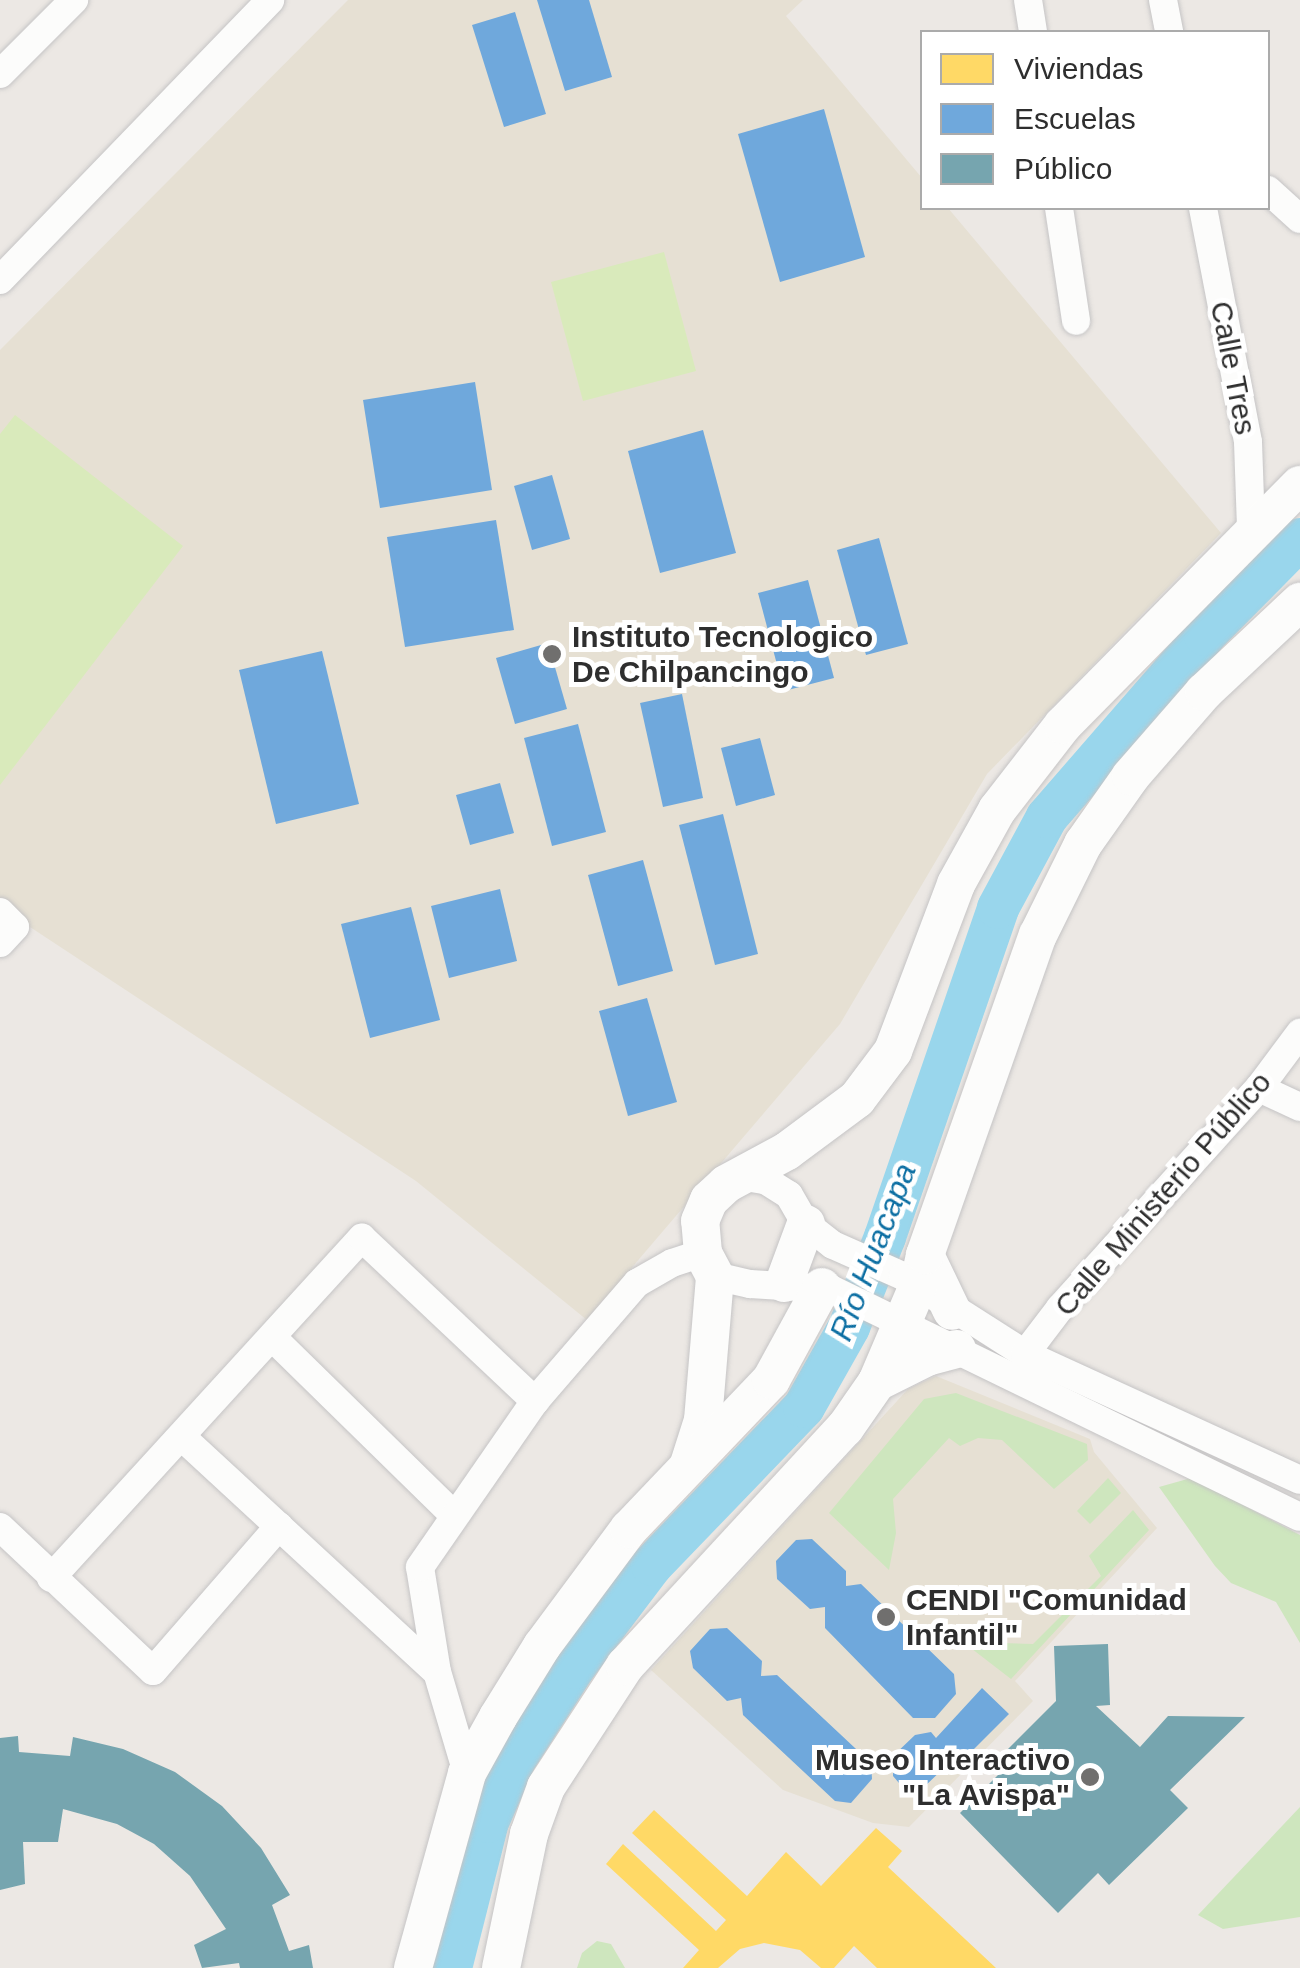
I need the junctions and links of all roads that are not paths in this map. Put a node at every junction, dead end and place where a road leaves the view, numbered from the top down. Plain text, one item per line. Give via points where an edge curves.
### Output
1 (74, 0) edge
2 (270, 0) edge
3 (1028, 0) edge
4 (1163, 0) edge
5 (1032, 30) edge
6 (1169, 30) edge
7 (0, 74) edge
8 (1270, 192) edge
9 (1059, 210) edge
10 (1203, 210) edge
11 (1300, 219) edge
12 (0, 280) edge
13 (1076, 321) dead end
14 (1300, 484) edge
15 (1251, 530) junction
16 (1300, 602) edge
17 (1300, 1033) edge
18 (1259, 1088) junction
19 (1300, 1107) edge
20 (744, 1176) junction
21 (806, 1224) junction
22 (709, 1264) junction
23 (916, 1272) junction
24 (784, 1282) junction
25 (826, 1288) junction
26 (952, 1311) joint
27 (897, 1319) junction
28 (272, 1338) junction
29 (957, 1350) junction
30 (1025, 1354) junction
31 (877, 1382) junction
32 (535, 1401) junction
33 (183, 1438) junction
34 (689, 1464) junction
35 (1300, 1480) edge
36 (454, 1515) junction
37 (1300, 1516) edge
38 (279, 1526) junction
39 (0, 1527) edge
40 (51, 1578) junction
41 (437, 1672) junction
42 (467, 1773) junction
43 (413, 1968) edge
44 (501, 1968) edge

1 - 7 street
2 - 12 street
3 - 5 street
4 - 6 street
8 - 11 street
9 - 13 street
10 - 15 street, Calle Tres via 1248,442
14 - 15 main road
15 - 20 main road via 1063,725 997,810 956,884 893,1051 857,1099
16 - 23 main road via 1192,706 1131,776 1069,869 1038,935
17 - 18 street, Calle Ministerio Público
18 - 19 street
18 - 30 street, Calle Ministerio Público
20 - 21 street via 789,1195
20 - 22 main road via 709,1200 700,1220
21 - 23 street via 846,1252
21 - 24 main road
22 - 24 street via 750,1284
22 - 32 street via 672,1264 637,1284
22 - 34 main road via 703,1420
23 - 26 main road
23 - 27 main road
24 - 25 street
25 - 27 street
25 - 34 main road via 771,1380
26 - 30 street
27 - 29 street
27 - 31 main road
28 - 32 street via 362,1238
28 - 33 street
28 - 36 street
29 - 31 main road
29 - 37 street
30 - 35 street
31 - 44 main road via 845,1428 625,1666 546,1787 529,1834
32 - 36 street
33 - 38 street
33 - 40 street
34 - 42 main road via 586,1582
36 - 41 street via 420,1568
38 - 40 street via 153,1671
38 - 41 street
39 - 40 street
41 - 42 street
42 - 43 main road

